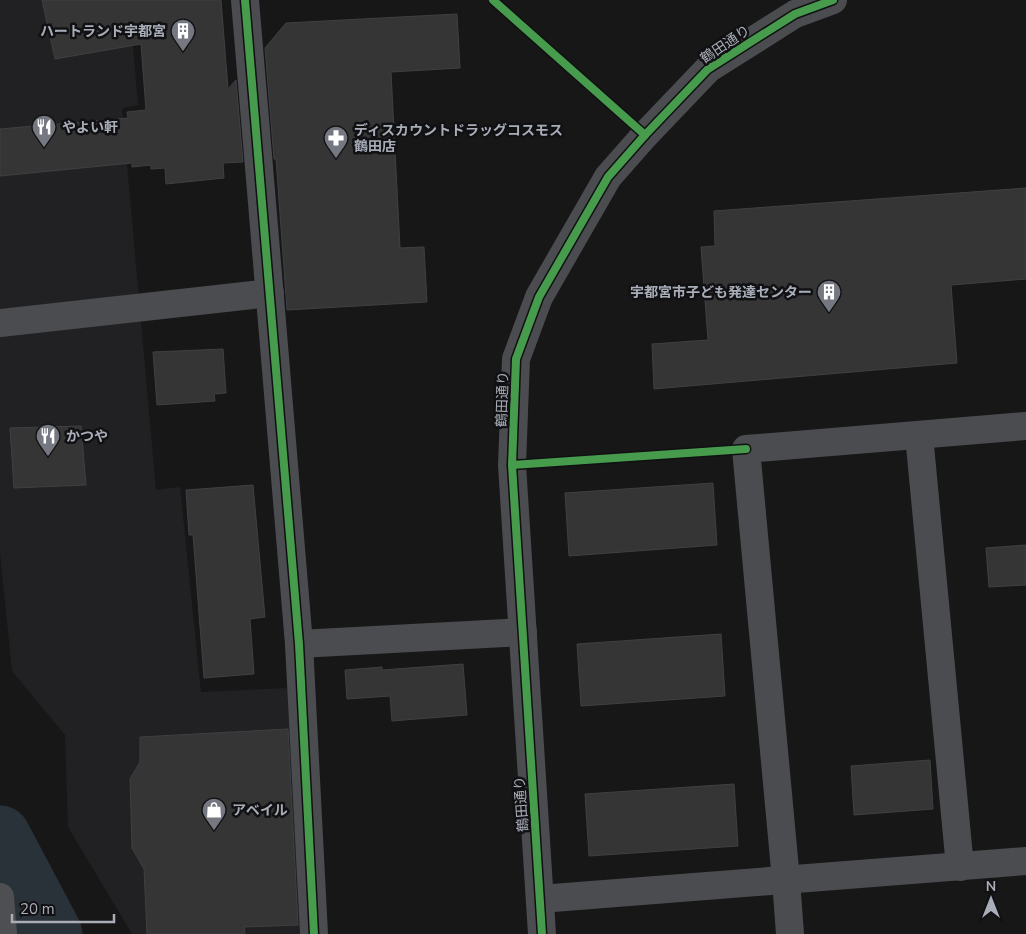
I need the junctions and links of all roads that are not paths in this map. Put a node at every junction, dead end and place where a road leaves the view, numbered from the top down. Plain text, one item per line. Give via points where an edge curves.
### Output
1 (245, 0) edge
2 (833, 0) edge
3 (270, 293) junction
4 (0, 322) edge
5 (1026, 426) edge
6 (919, 434) junction
7 (523, 632) junction
8 (299, 644) junction
9 (1026, 861) edge
10 (960, 867) junction
11 (786, 880) junction
12 (0, 898) edge
13 (540, 899) junction
14 (3, 929) edge
15 (314, 934) edge
16 (542, 934) edge
17 (790, 934) edge

1 - 3 street
2 - 7 street, 鶴田通り via 795,14 708,69 608,177 539,297 516,359 512,465
3 - 4 street
3 - 8 street
5 - 6 street
6 - 10 street
6 - 11 street via 746,449
7 - 8 street
7 - 13 street, 鶴田通り
8 - 15 street
9 - 10 street
10 - 11 street
11 - 13 street
11 - 17 street
12 - 14 main road
13 - 16 street, 鶴田通り

